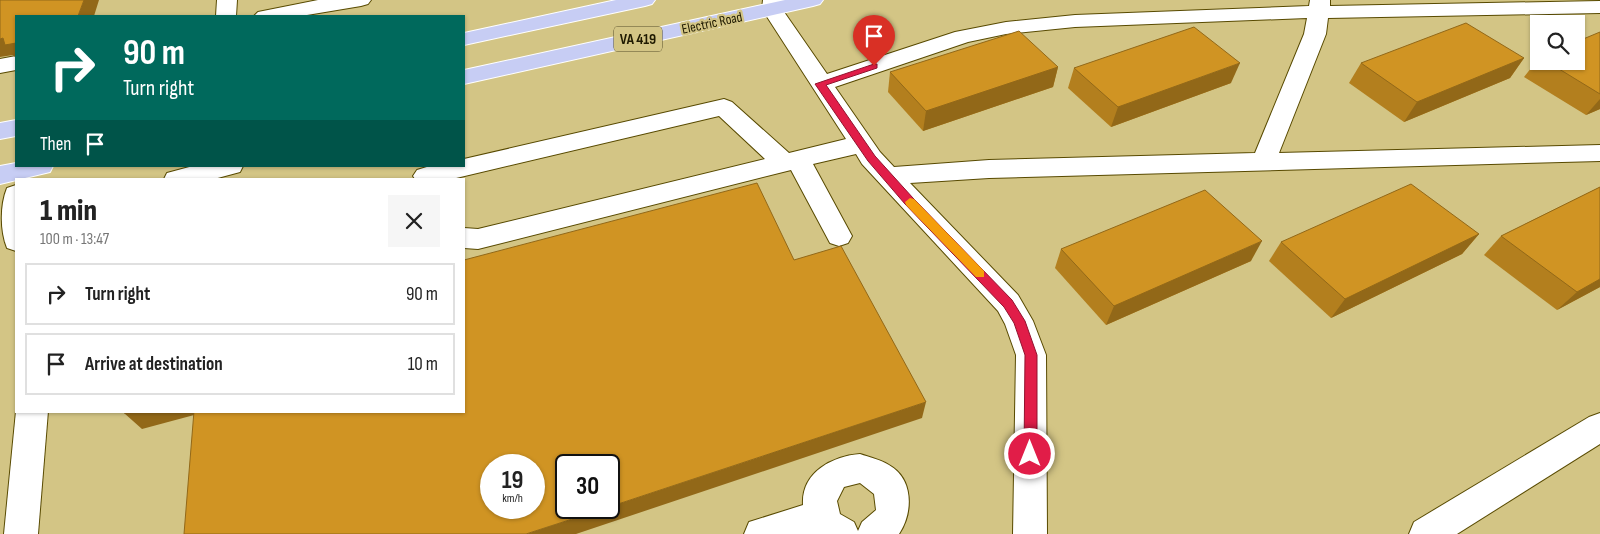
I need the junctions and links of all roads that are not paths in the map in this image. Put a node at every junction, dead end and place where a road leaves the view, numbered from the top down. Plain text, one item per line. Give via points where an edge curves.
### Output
1 (227, 0) edge
2 (361, 0) edge
3 (645, 0) edge
4 (813, 0) edge
5 (329, 3) edge
6 (772, 5) edge
7 (1319, 6) edge
8 (1600, 7) edge
9 (226, 15) edge
10 (270, 15) edge
11 (465, 39) edge
12 (15, 63) edge
13 (0, 66) edge
14 (465, 77) edge
15 (820, 84) junction
16 (15, 128) edge
17 (0, 131) edge
18 (861, 144) junction
19 (1600, 153) edge
20 (791, 161) junction
21 (1263, 162) junction
22 (465, 165) edge
23 (227, 167) edge
24 (457, 167) edge
25 (426, 174) edge
26 (888, 176) junction
27 (180, 178) edge
28 (15, 199) edge
29 (15, 236) edge
30 (839, 236) dead end
31 (465, 238) edge
32 (32, 413) edge
33 (1600, 427) edge
34 (832, 524) edge
35 (21, 534) edge
36 (761, 534) edge
37 (874, 534) edge
38 (1030, 534) edge
39 (1426, 534) edge

1 - 9 street
2 - 5 street
3 - 11 main road, VA 419
4 - 6 main road, Electric Road / VA 419
5 - 10 street
6 - 14 main road, Electric Road / VA 419
6 - 15 street
7 - 8 street
7 - 15 street via 1006,28 963,37
7 - 21 street via 1315,34
12 - 13 street
15 - 18 street
16 - 17 main road
18 - 20 street
18 - 26 street
19 - 21 street
20 - 22 street via 724,107
20 - 30 street
20 - 31 street via 478,239
21 - 26 street via 989,169
23 - 27 street
24 - 25 street
26 - 38 street via 1008,303 1020,321 1031,355
28 - 29 street via 11,216
32 - 35 street
33 - 39 street
34 - 36 street
34 - 37 street via 819,504 821,492 834,475 856,468 868,471 887,485 892,496 891,518

